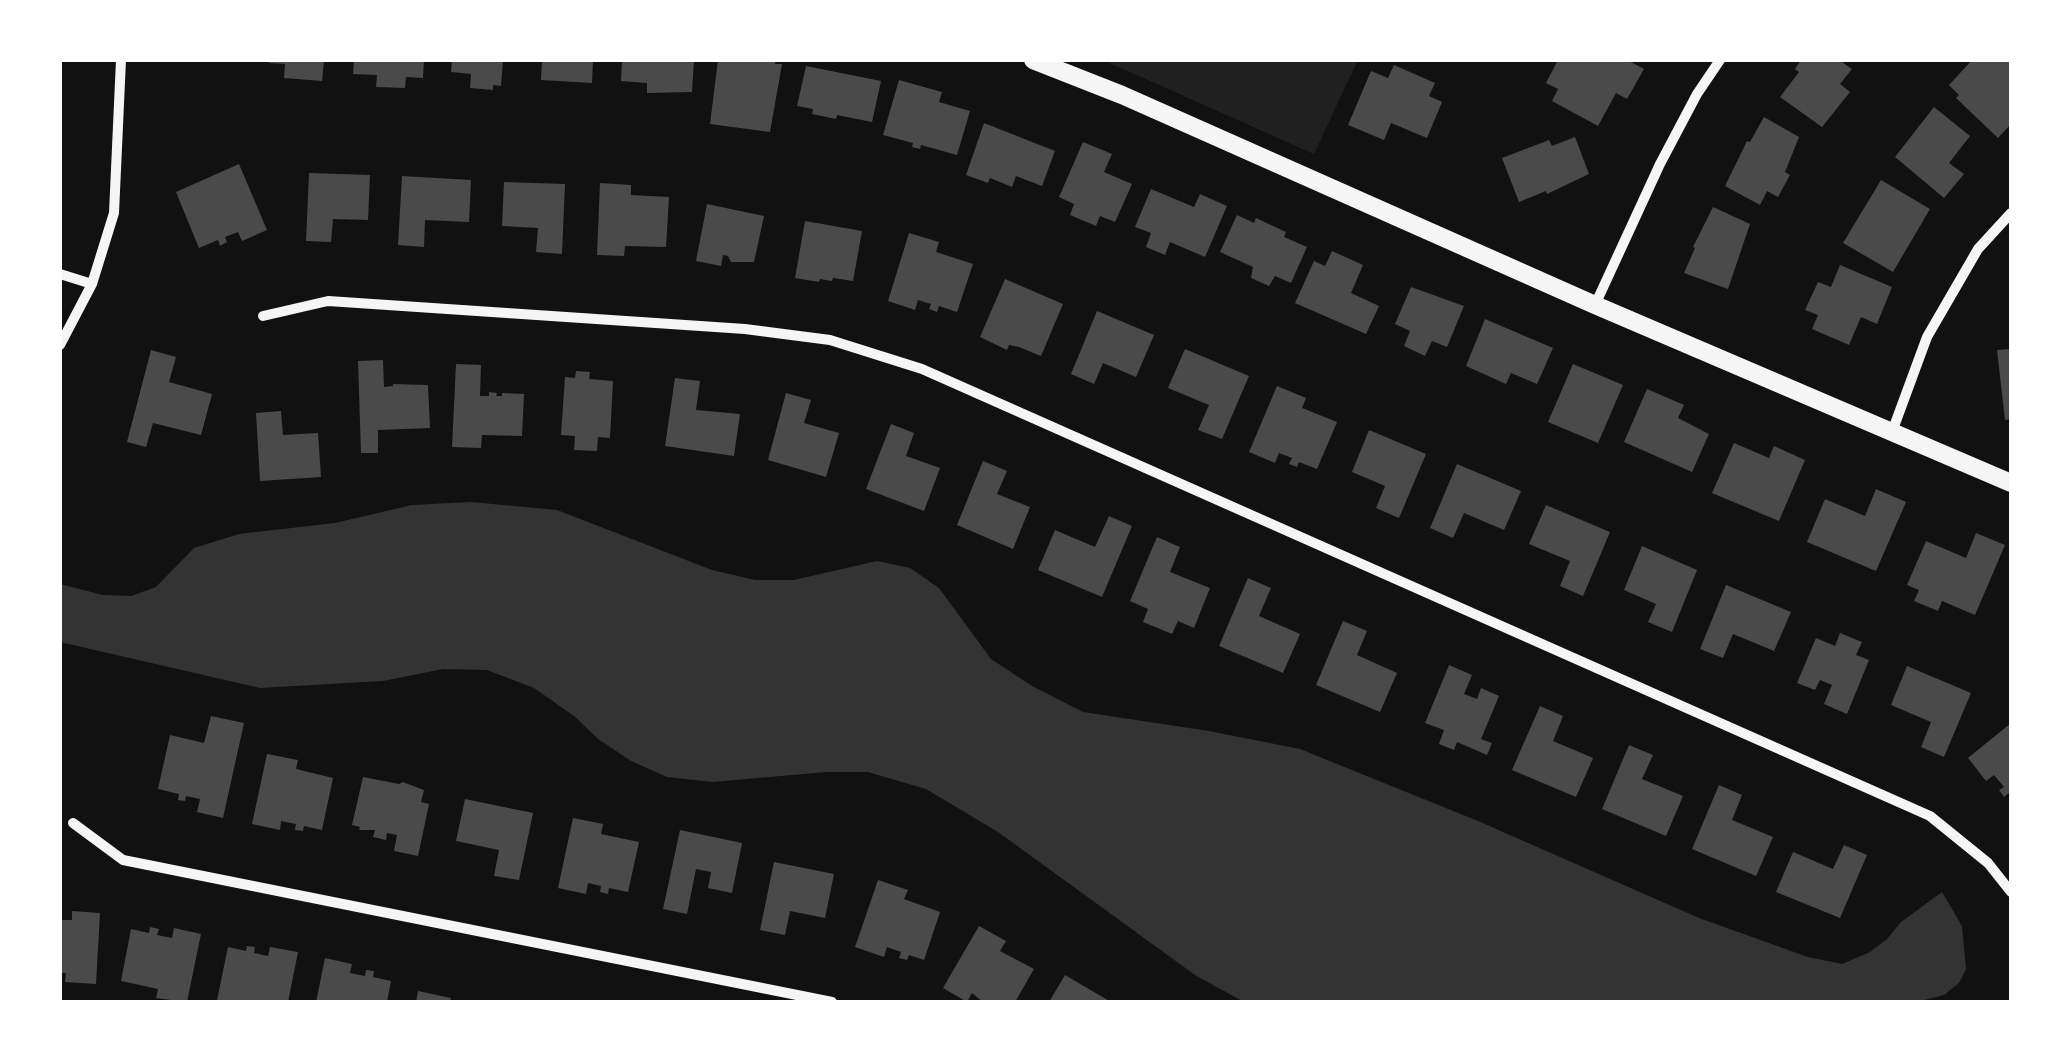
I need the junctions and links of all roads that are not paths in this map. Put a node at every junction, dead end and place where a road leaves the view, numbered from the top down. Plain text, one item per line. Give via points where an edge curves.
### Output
1 (121, 60) edge
2 (1033, 60) edge
3 (1720, 60) edge
4 (2011, 213) edge
5 (60, 274) edge
6 (92, 284) junction
7 (1595, 304) junction
8 (263, 316) dead end
9 (60, 345) edge
10 (1892, 432) junction
11 (2011, 483) edge
12 (73, 822) dead end
13 (2011, 892) edge
14 (832, 1002) edge

1 - 6 street via 114,213
2 - 7 street
3 - 7 street via 1660,164
4 - 10 street via 1978,249 1928,337
5 - 6 street
6 - 9 street
7 - 10 street
8 - 13 street via 328,302 745,329 830,340 922,369 1930,816 1988,863
10 - 11 street
12 - 14 street via 124,860

